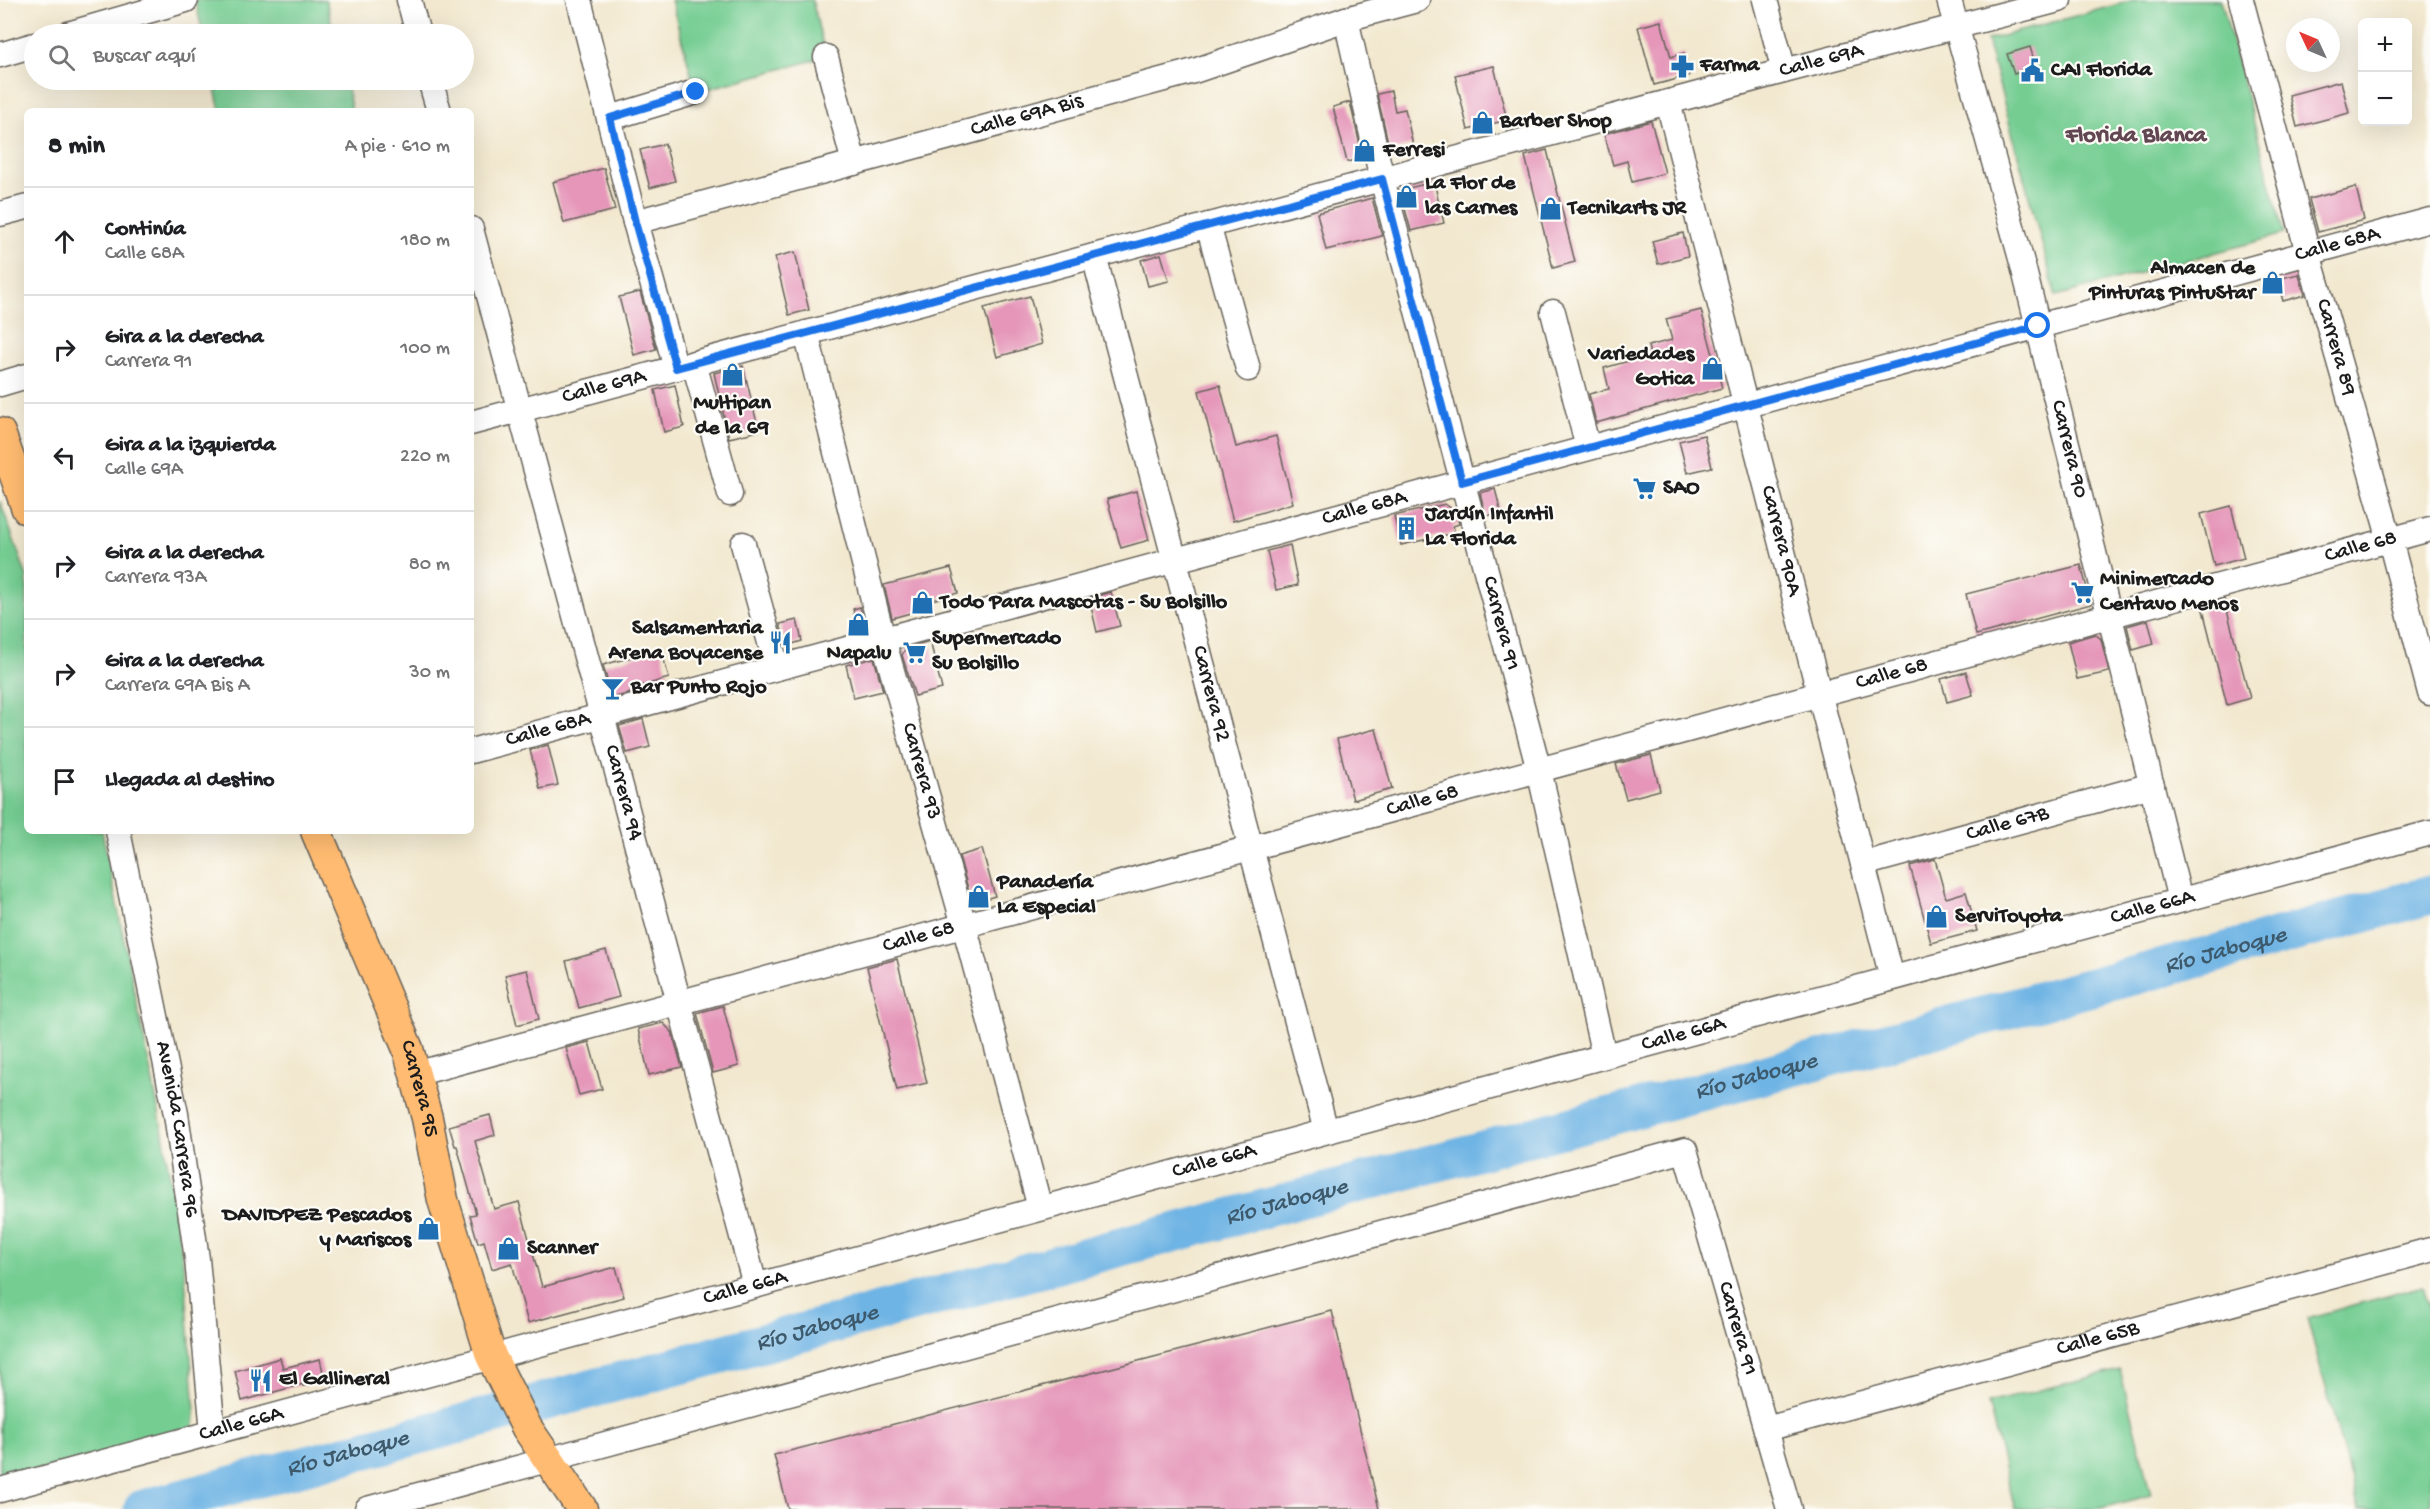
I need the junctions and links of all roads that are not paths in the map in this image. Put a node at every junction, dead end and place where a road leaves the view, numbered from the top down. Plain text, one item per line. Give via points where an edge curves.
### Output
1 (186, 0) edge
2 (409, 0) edge
3 (579, 0) edge
4 (1417, 0) edge
5 (1764, 0) edge
6 (1949, 0) edge
7 (2059, 0) edge
8 (2241, 0) edge
9 (1346, 19) junction
10 (103, 24) edge
11 (415, 24) edge
12 (1956, 26) junction
13 (24, 48) edge
14 (0, 55) edge
15 (826, 57) dead end
16 (1784, 71) junction
17 (433, 90) edge
18 (696, 92) dead end
19 (1668, 102) junction
20 (438, 108) edge
21 (610, 118) junction
22 (854, 163) junction
23 (1382, 179) junction
24 (24, 208) edge
25 (0, 214) edge
26 (2430, 220) edge
27 (635, 222) junction
28 (1208, 225) junction
29 (474, 246) edge
30 (2308, 253) junction
31 (1094, 256) junction
32 (1553, 312) dead end
33 (2038, 326) junction
34 (806, 333) junction
35 (685, 366) junction
36 (1248, 369) dead end
37 (24, 377) edge
38 (0, 384) edge
39 (1746, 405) junction
40 (519, 410) junction
41 (474, 422) edge
42 (0, 433) edge
43 (1588, 448) junction
44 (1462, 482) junction
45 (729, 494) dead end
46 (24, 501) edge
47 (2430, 529) edge
48 (2390, 540) junction
49 (743, 544) dead end
50 (1174, 560) junction
51 (2109, 615) junction
52 (883, 639) junction
53 (777, 668) junction
54 (2430, 693) edge
55 (1819, 694) junction
56 (602, 715) junction
57 (474, 750) edge
58 (1539, 770) junction
59 (2151, 785) junction
60 (2430, 833) edge
61 (119, 834) edge
62 (317, 834) edge
63 (1251, 847) junction
64 (1863, 864) junction
65 (2180, 900) junction
66 (964, 925) junction
67 (1892, 978) junction
68 (679, 1002) junction
69 (1605, 1056) junction
70 (415, 1074) junction
71 (1326, 1131) junction
72 (1040, 1208) junction
73 (2430, 1250) edge
74 (755, 1285) junction
75 (495, 1367) junction
76 (1766, 1429) junction
77 (213, 1432) junction
78 (547, 1460) junction
79 (0, 1490) edge
80 (367, 1509) edge
81 (582, 1509) edge
82 (1789, 1509) edge

1 - 10 street
2 - 11 street
3 - 21 street
4 - 9 street, Calle 69A Bis
5 - 16 street
6 - 12 street, Carrera 90
7 - 12 street, Calle 69A
8 - 30 street, Carrera 89
9 - 22 street, Calle 69A Bis via 1194,71
9 - 23 street, Carrera 91
12 - 16 street, Calle 69A
12 - 33 street, Carrera 90
13 - 14 street
15 - 22 street
16 - 19 street, Calle 69A
17 - 20 street
18 - 21 street
19 - 23 street, Calle 69A
19 - 39 street, Carrera 90A
21 - 27 street
22 - 27 street, Calle 69A Bis
23 - 28 street, Calle 69A
23 - 44 street, Carrera 91
24 - 25 street
26 - 30 street, Calle 68A
27 - 35 street
28 - 31 street, Calle 69A
28 - 36 street
29 - 40 street, Carrera 94
30 - 33 street, Calle 68A
30 - 48 street, Carrera 89
31 - 34 street, Calle 69A
31 - 50 street, Carrera 92
32 - 43 street
33 - 39 street, Calle 68A
33 - 51 street, Carrera 90
34 - 35 street, Calle 69A
34 - 52 street, Carrera 93
35 - 40 street, Calle 69A
35 - 45 street
37 - 38 street
39 - 43 street, Calle 68A
39 - 55 street, Carrera 90A
40 - 41 street, Calle 69A
40 - 56 street, Carrera 94
42 - 46 main road
43 - 44 street, Calle 68A
44 - 50 street, Calle 68A
44 - 58 street, Carrera 91
47 - 48 street, Calle 68
48 - 51 street, Calle 68
48 - 54 street, Carrera 89
49 - 53 street
50 - 52 street, Calle 68A
50 - 63 street, Carrera 92
51 - 55 street, Calle 68
51 - 59 street, Carrera 90
52 - 53 street, Calle 68A
52 - 66 street, Carrera 93
53 - 56 street, Calle 68A
55 - 58 street, Calle 68
55 - 64 street, Carrera 90A
56 - 57 street, Calle 68A
56 - 68 street, Carrera 94
58 - 63 street, Calle 68
58 - 69 street, Carrera 91
59 - 64 street, Calle 67B
59 - 65 street, Carrera 90
60 - 65 street, Calle 66A
61 - 77 street, Avenida Carrera 96 via 176,1114 197,1259
62 - 70 main road, Carrera 95
63 - 66 street, Calle 68
63 - 71 street, Carrera 92
64 - 67 street, Carrera 90A
65 - 67 street, Calle 66A
66 - 68 street, Calle 68
66 - 72 street, Carrera 93
67 - 69 street, Calle 66A
68 - 70 street, Calle 68
68 - 74 street, Carrera 94
69 - 71 street, Calle 66A
70 - 75 main road, Carrera 95 via 443,1200
71 - 72 street, Calle 66A
72 - 74 street, Calle 66A
73 - 76 street, Calle 65B
74 - 75 street, Calle 66A
75 - 77 street, Calle 66A
75 - 78 main road, Carrera 95
76 - 78 street, Carrera 91 via 1685,1150
76 - 82 street, Carrera 91
77 - 79 street, Calle 66A
78 - 80 street
78 - 81 main road, Carrera 95

